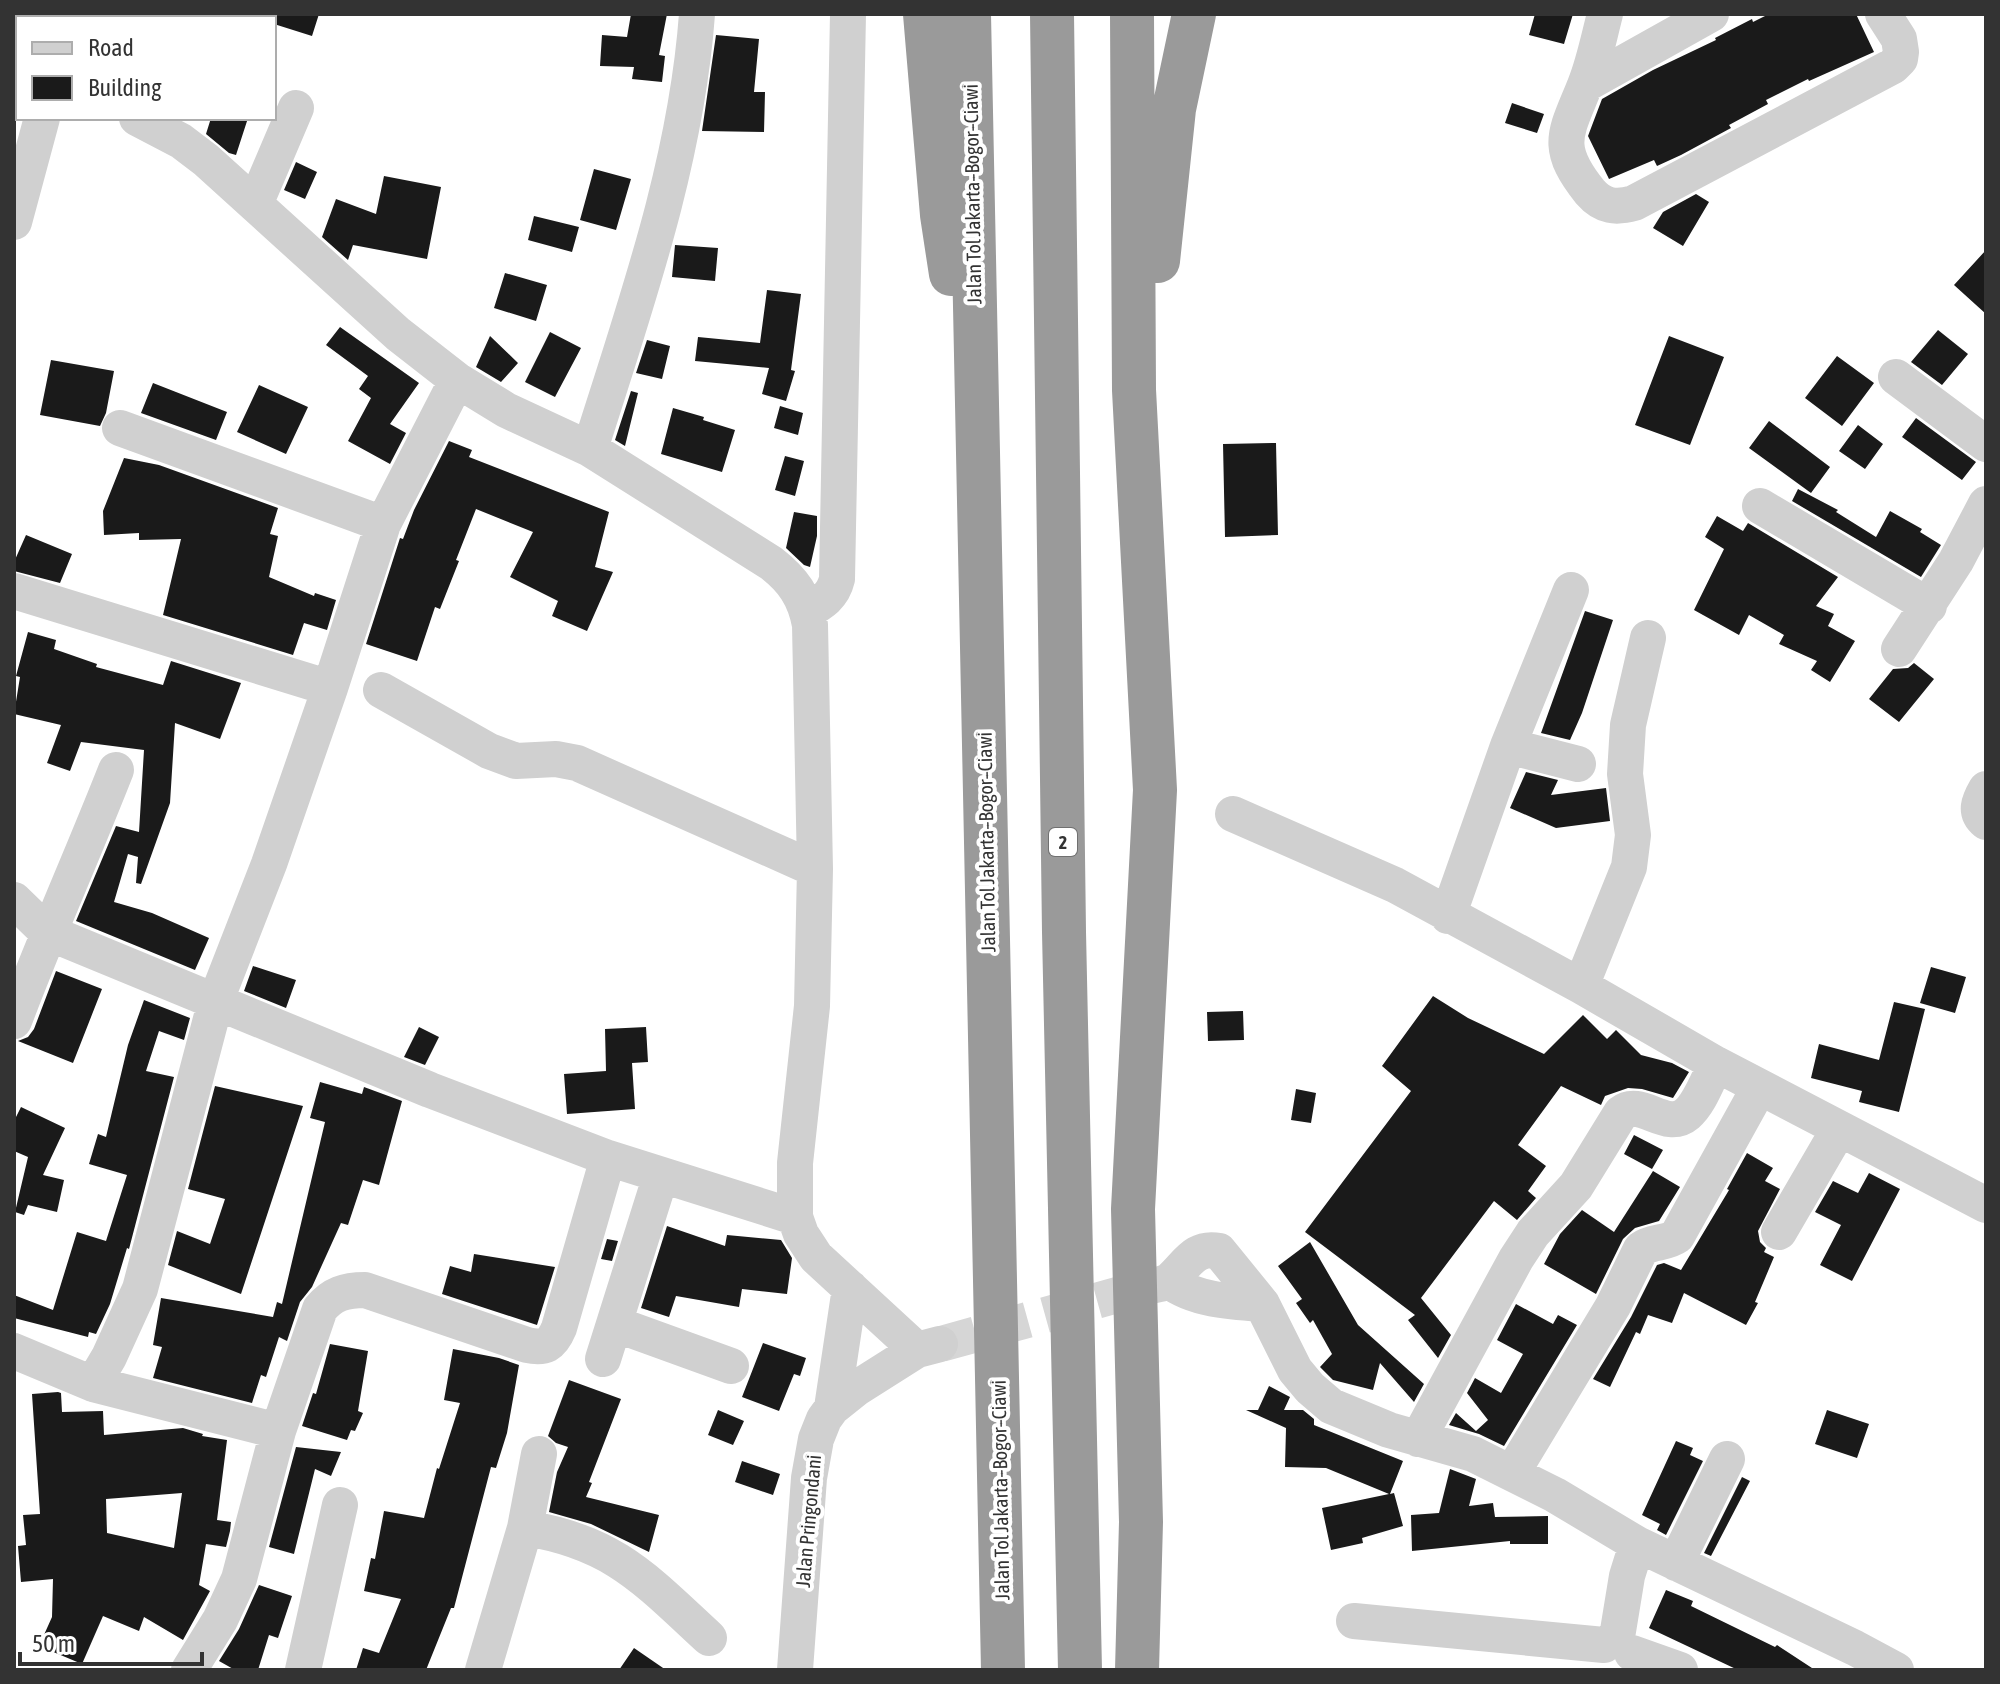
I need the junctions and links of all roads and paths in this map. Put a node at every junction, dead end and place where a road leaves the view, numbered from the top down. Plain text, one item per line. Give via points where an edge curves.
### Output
1 (697, 14) edge
2 (848, 14) edge
3 (925, 14) edge
4 (969, 14) edge
5 (1052, 14) edge
6 (1132, 14) edge
7 (1194, 14) edge
8 (1605, 14) edge
9 (1711, 14) edge
10 (1883, 14) edge
11 (1586, 84) junction
12 (296, 108) dead end
13 (41, 120) edge
14 (141, 120) edge
15 (256, 202) junction
16 (14, 222) edge
17 (1896, 377) dead end
18 (457, 380) junction
19 (1134, 390) junction
20 (120, 428) dead end
21 (1986, 444) edge
22 (590, 449) junction
23 (977, 459) junction
24 (1986, 504) edge
25 (1760, 506) dead end
26 (383, 524) junction
27 (1571, 590) dead end
28 (14, 591) edge
29 (1929, 606) junction
30 (807, 611) junction
31 (1648, 638) dead end
32 (1899, 649) dead end
33 (330, 688) junction
34 (381, 690) dead end
35 (1508, 746) junction
36 (1578, 764) dead end
37 (116, 770) dead end
38 (1233, 814) dead end
39 (815, 869) junction
40 (14, 900) edge
41 (1448, 916) junction
42 (47, 932) junction
43 (1581, 986) junction
44 (216, 1000) junction
45 (14, 1021) edge
46 (1716, 1064) junction
47 (1759, 1088) junction
48 (1839, 1129) junction
49 (608, 1158) junction
50 (661, 1175) junction
51 (1986, 1205) edge
52 (795, 1217) junction
53 (1779, 1232) dead end
54 (1158, 1284) tunnel mouth
55 (850, 1288) junction
56 (615, 1324) junction
57 (14, 1351) edge
58 (603, 1359) dead end
59 (731, 1366) dead end
60 (93, 1384) junction
61 (832, 1408) junction
62 (278, 1431) junction
63 (1418, 1439) junction
64 (539, 1454) dead end
65 (1727, 1459) dead end
66 (1512, 1473) junction
67 (340, 1505) dead end
68 (525, 1528) junction
69 (1637, 1544) junction
70 (1676, 1563) junction
71 (1354, 1621) dead end
72 (709, 1638) dead end
73 (1616, 1654) edge
74 (189, 1670) edge
75 (303, 1670) edge
76 (483, 1670) edge
77 (795, 1670) edge
78 (1003, 1670) edge
79 (1080, 1670) edge
80 (1137, 1670) edge
81 (1680, 1670) edge
82 (1896, 1670) edge

1 - 22 street via 689,100 660,223
2 - 30 street via 837,579 830,595
3 - 23 highway via 942,215
4 - 23 highway, Jalan Tol Jakarta–Bogor–Ciawi
5 - 79 highway, 2
6 - 19 highway
7 - 19 highway via 1174,109 1157,271
8 - 11 street
9 - 11 street
10 - 11 street via 1900,46 1900,59 1893,66 1622,206 1593,195 1567,151 1569,123
12 - 15 street
13 - 16 street
14 - 15 street via 181,141
15 - 18 street via 388,325
17 - 21 street
18 - 22 street via 506,410
18 - 26 street
19 - 80 highway via 1155,790 1133,1209 1141,1522
20 - 26 street
22 - 30 street via 771,563 793,582
23 - 78 highway, Jalan Tol Jakarta–Bogor–Ciawi
24 - 29 street
25 - 29 street
26 - 33 street
27 - 35 street
28 - 33 street
29 - 32 street
30 - 39 street
31 - 43 street via 1628,725 1625,774 1633,835 1629,867
33 - 44 street
34 - 39 street via 489,751 516,761 577,763
35 - 36 street
35 - 41 street
37 - 42 street
38 - 41 street via 1395,885
39 - 52 street via 812,1006 795,1163
40 - 42 street
41 - 43 street
42 - 44 street
42 - 45 street
43 - 46 street
44 - 49 street
44 - 60 street via 140,1289
46 - 47 street
46 - 63 street via 1690,1112 1679,1119 1634,1108 1621,1113 1576,1186 1516,1259
47 - 48 street
47 - 66 street via 1677,1236 1641,1249 1613,1306
48 - 51 street
48 - 53 street
49 - 50 street
49 - 62 street via 551,1343 527,1345 365,1290 338,1293 320,1309
50 - 52 street
50 - 56 street
52 - 55 street via 816,1257
54 - 63 street via 1228,1302 1262,1304 1295,1370 1310,1388 1348,1415
55 - 61 street
55 - 61 street, Jalan Pringondani via 929,1347
56 - 58 street
56 - 59 street
57 - 60 street
60 - 62 street
61 - 77 street, Jalan Pringondani via 812,1459
62 - 74 street via 239,1579
63 - 66 street via 1473,1454
64 - 68 street
65 - 70 street
66 - 69 street
67 - 75 street
68 - 72 street via 583,1543 620,1560
68 - 76 street
69 - 70 street
69 - 73 street
70 - 82 street
71 - 73 street
73 - 81 street

